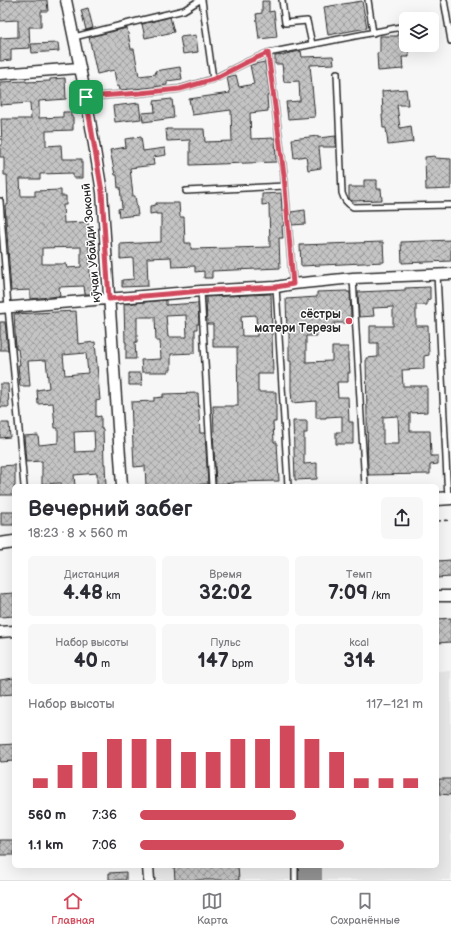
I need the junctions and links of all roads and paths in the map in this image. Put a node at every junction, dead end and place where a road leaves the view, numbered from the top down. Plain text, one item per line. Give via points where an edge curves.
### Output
1 (66, 0) edge
2 (201, 0) edge
3 (282, 0) edge
4 (368, 0) edge
5 (444, 0) edge
6 (399, 27) edge
7 (450, 29) edge
8 (373, 33) junction
9 (74, 37) junction
10 (451, 41) edge
11 (312, 44) junction
12 (268, 53) junction
13 (79, 68) junction
14 (338, 73) dead end
15 (0, 74) edge
16 (214, 79) junction
17 (86, 97) junction
18 (285, 186) junction
19 (186, 191) dead end
20 (0, 201) edge
21 (451, 205) edge
22 (437, 274) junction
23 (451, 274) edge
24 (353, 278) junction
25 (293, 284) junction
26 (276, 287) junction
27 (201, 291) junction
28 (109, 299) junction
29 (4, 307) edge
30 (24, 484) edge
31 (122, 484) edge
32 (212, 484) edge
33 (288, 484) edge
34 (365, 484) edge
35 (446, 499) edge
36 (451, 520) edge
37 (439, 521) edge
38 (12, 542) edge
39 (0, 544) edge
40 (439, 596) edge
41 (451, 596) edge
42 (12, 631) edge
43 (0, 632) edge
44 (148, 868) edge
45 (295, 868) edge
46 (149, 880) edge
47 (295, 880) edge

1 - 9 street, кӯчаи Убайди Зоконӣ
2 - 9 lane via 184,10
2 - 16 lane
3 - 11 lane via 286,23 307,21
4 - 8 lane
5 - 7 lane
6 - 8 lane
7 - 10 lane
8 - 11 lane
9 - 13 street, кӯчаи Убайди Зоконӣ
11 - 12 lane
12 - 16 lane
12 - 18 lane
13 - 15 street
13 - 17 street, кӯчаи Убайди Зоконӣ
14 - 21 lane via 344,200 353,207
16 - 17 lane via 180,89
17 - 28 street, кӯчаи Убайди Зоконӣ via 102,192
18 - 19 lane
18 - 25 lane
20 - 29 lane
22 - 23 street
22 - 24 street
22 - 35 lane
24 - 25 street
24 - 34 lane
25 - 26 street
26 - 27 street
26 - 33 lane
27 - 28 street
27 - 32 lane
28 - 29 street
28 - 31 street, кӯчаи Убайди Зоконӣ
29 - 30 lane
36 - 37 path
38 - 39 street
40 - 41 street
42 - 43 street
44 - 46 street
45 - 47 lane

